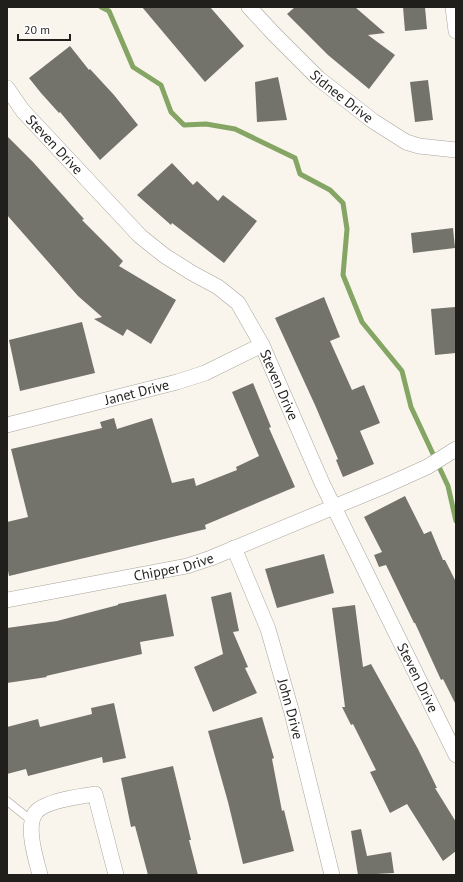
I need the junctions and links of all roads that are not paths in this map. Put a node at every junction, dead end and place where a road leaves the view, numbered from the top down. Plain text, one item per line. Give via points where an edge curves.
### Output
1 (249, 7) edge
2 (453, 7) edge
3 (456, 31) edge
4 (7, 88) edge
5 (456, 150) edge
6 (262, 345) junction
7 (7, 425) edge
8 (456, 449) edge
9 (333, 507) junction
10 (234, 548) junction
11 (7, 600) edge
12 (456, 755) edge
13 (7, 801) edge
14 (32, 821) junction
15 (40, 875) edge
16 (116, 875) edge
17 (332, 875) edge

1 - 5 street, Sidnee Drive via 318,78 373,121 406,142
2 - 3 street
4 - 6 street, Steven Drive via 23,111 140,236 165,256 218,287 238,303
6 - 7 street, Janet Drive via 205,373 177,382
6 - 9 street, Steven Drive
8 - 9 street, Chipper Drive via 427,467
9 - 10 street, Chipper Drive
9 - 12 street, Steven Drive
10 - 11 street, Chipper Drive via 187,566
10 - 17 street, John Drive via 268,629 292,713
13 - 14 lane
14 - 15 street
14 - 16 street via 36,812 44,806 95,794

